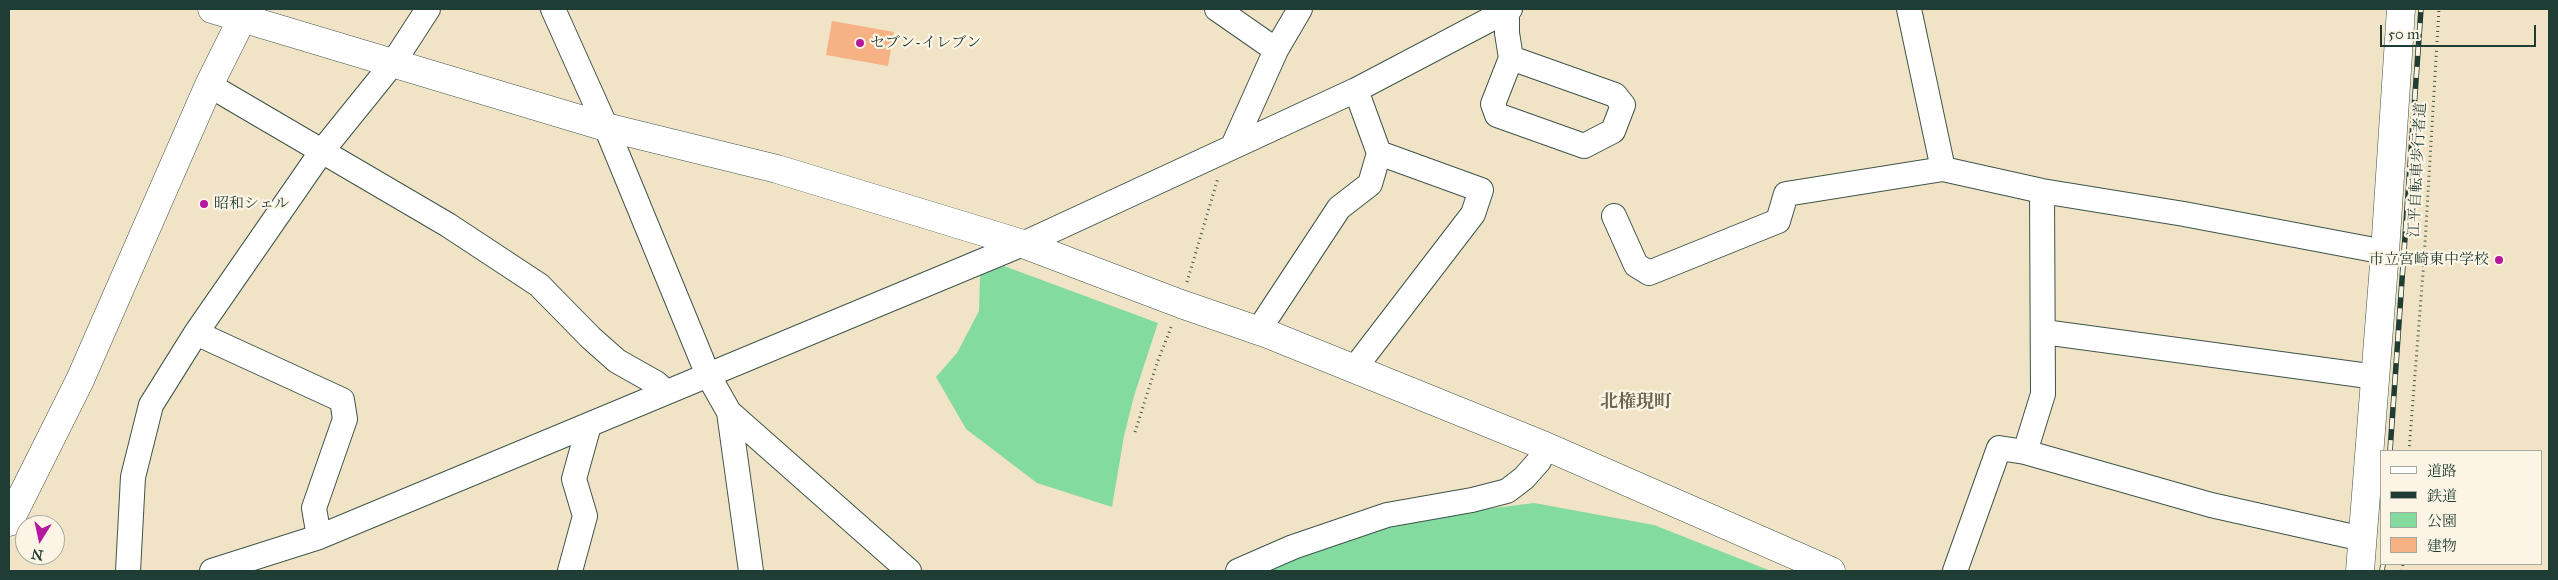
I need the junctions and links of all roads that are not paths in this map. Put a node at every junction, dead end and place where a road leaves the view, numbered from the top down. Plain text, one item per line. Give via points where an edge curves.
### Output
1 (212, 9) edge
2 (428, 9) edge
3 (553, 9) edge
4 (1217, 9) edge
5 (1300, 9) edge
6 (1909, 9) edge
7 (2402, 9) edge
8 (1509, 10) edge
9 (245, 13) edge
10 (1276, 50) junction
11 (1511, 58) junction
12 (393, 63) junction
13 (209, 85) junction
14 (1356, 90) junction
15 (606, 127) junction
16 (1230, 148) junction
17 (322, 151) junction
18 (1379, 153) junction
19 (1943, 169) junction
20 (2042, 191) junction
21 (1614, 216) dead end
22 (1023, 244) junction
23 (2385, 252) junction
24 (1258, 331) junction
25 (2044, 332) junction
26 (196, 333) junction
27 (1354, 369) junction
28 (708, 375) junction
29 (2376, 378) junction
30 (666, 392) junction
31 (729, 412) junction
32 (590, 425) junction
33 (1545, 446) junction
34 (2025, 452) junction
35 (9, 522) edge
36 (319, 537) junction
37 (2363, 539) junction
38 (128, 571) edge
39 (212, 571) edge
40 (570, 571) edge
41 (751, 571) edge
42 (909, 571) edge
43 (1238, 571) edge
44 (1831, 571) edge
45 (1955, 571) edge
46 (2360, 571) edge

1 - 9 street
2 - 12 street
3 - 15 street
4 - 10 street
5 - 10 street
6 - 19 street
7 - 23 street
8 - 11 street via 1506,33
8 - 14 street
9 - 12 street
9 - 13 street
10 - 16 street
11 - 11 street via 1493,104 1497,116 1584,146 1613,131 1623,105 1615,95
12 - 15 street
12 - 17 street
13 - 17 street
13 - 35 street via 80,380
14 - 16 street
14 - 18 street
15 - 22 street via 777,169
15 - 28 street
16 - 22 street
17 - 26 street
17 - 30 street via 448,225 540,285 617,361
18 - 24 street via 1370,184 1339,208
18 - 27 street via 1481,190 1473,214
19 - 20 street
19 - 21 street via 1786,194 1778,221 1649,273 1636,265
20 - 23 street
20 - 25 street
22 - 24 street
22 - 28 street
23 - 29 street
24 - 27 street
25 - 29 street
25 - 34 street via 2043,394
26 - 36 street via 342,400 345,419 314,508
26 - 38 street via 150,405 133,477
27 - 33 street
28 - 30 street
28 - 31 street
29 - 37 street
30 - 32 street
31 - 41 street
31 - 42 street
32 - 36 street
32 - 40 street via 574,478 585,516
33 - 43 street via 1539,461 1507,491 1386,515 1293,547
33 - 44 street
34 - 37 street via 2211,506
34 - 45 street via 1999,448
36 - 39 street
37 - 46 street

